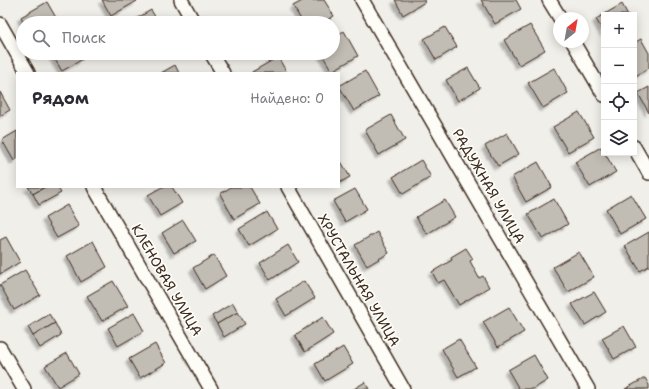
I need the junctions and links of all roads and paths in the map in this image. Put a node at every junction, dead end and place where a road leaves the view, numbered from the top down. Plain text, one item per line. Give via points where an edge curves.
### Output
1 (181, 0) edge
2 (362, 0) edge
3 (549, 0) edge
4 (556, 12) edge
5 (190, 16) edge
6 (0, 24) edge
7 (577, 48) edge
8 (16, 52) edge
9 (21, 60) edge
10 (216, 60) edge
11 (27, 72) edge
12 (222, 72) edge
13 (601, 90) edge
14 (637, 152) edge
15 (649, 173) edge
16 (95, 188) edge
17 (289, 188) edge
18 (0, 348) edge
19 (24, 389) edge
20 (211, 389) edge
21 (403, 389) edge
22 (588, 389) edge

1 - 5 street
2 - 22 street, РАДУЖНАЯ УЛИЦА
3 - 4 street
6 - 8 street
7 - 13 street
9 - 11 street
10 - 12 street
14 - 15 street
16 - 20 street, КЛЕНОВАЯ УЛИЦА
17 - 21 street, ХРУСТАЛЬНАЯ УЛИЦА
18 - 19 street

